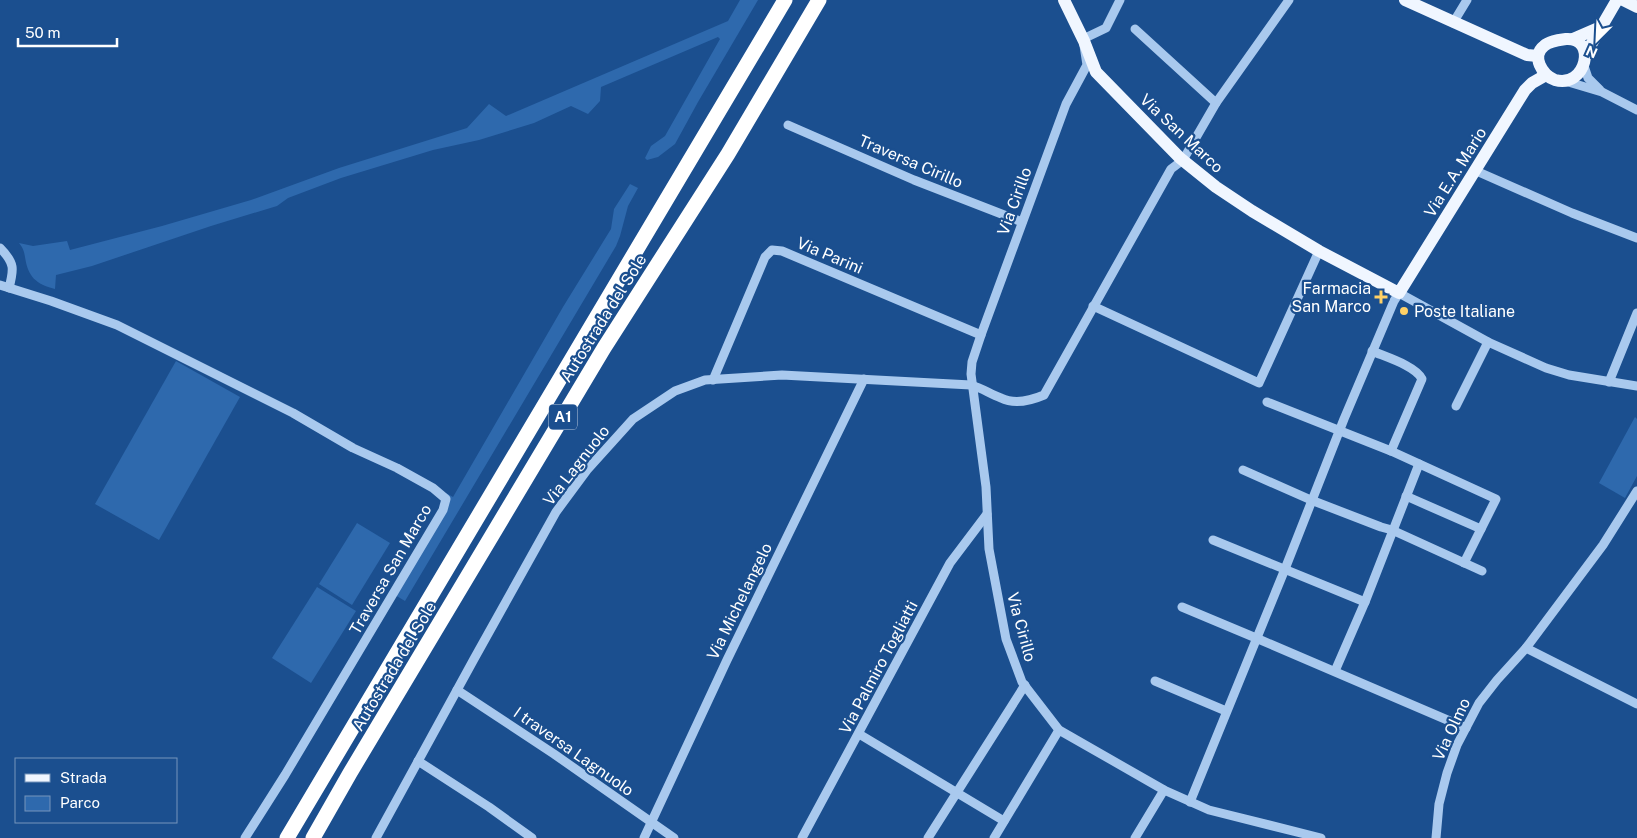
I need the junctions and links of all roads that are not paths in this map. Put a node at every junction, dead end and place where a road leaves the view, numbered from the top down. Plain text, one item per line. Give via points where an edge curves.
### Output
1 (784, 0) edge
2 (819, 0) edge
3 (1064, 0) edge
4 (1120, 0) edge
5 (1289, 0) edge
6 (1405, 0) edge
7 (1467, 0) edge
8 (1617, 0) edge
9 (1623, 0) edge
10 (1637, 8) edge
11 (1453, 23) junction
12 (1603, 26) junction
13 (1135, 29) dead end
14 (1086, 37) junction
15 (1573, 39) junction
16 (1538, 56) junction
17 (1584, 61) junction
18 (1546, 75) junction
19 (1565, 81) junction
20 (1602, 92) junction
21 (1216, 103) junction
22 (1637, 110) edge
23 (788, 125) dead end
24 (1182, 160) junction
25 (1474, 170) junction
26 (1022, 222) junction
27 (1637, 238) edge
28 (0, 248) edge
29 (1319, 251) junction
30 (0, 285) edge
31 (9, 288) junction
32 (1399, 294) junction
33 (1093, 306) junction
34 (1637, 313) edge
35 (981, 334) junction
36 (1488, 342) junction
37 (1372, 351) junction
38 (864, 379) junction
39 (713, 380) junction
40 (1609, 382) junction
41 (971, 384) junction
42 (1637, 386) edge
43 (1267, 402) dead end
44 (1456, 406) dead end
45 (1339, 430) junction
46 (1390, 451) junction
47 (1419, 464) junction
48 (1243, 470) dead end
49 (1637, 491) edge
50 (1406, 496) junction
51 (1311, 500) junction
52 (987, 514) junction
53 (1481, 529) junction
54 (1392, 530) junction
55 (1213, 540) dead end
56 (1464, 563) junction
57 (1285, 568) junction
58 (1482, 571) dead end
59 (1365, 602) junction
60 (1182, 607) dead end
61 (1256, 638) junction
62 (1526, 648) junction
63 (1335, 671) junction
64 (1155, 681) dead end
65 (1024, 685) junction
66 (457, 690) junction
67 (1637, 704) edge
68 (1226, 711) junction
69 (1466, 728) junction
70 (1059, 730) junction
71 (858, 734) junction
72 (418, 761) junction
73 (1164, 790) junction
74 (956, 792) junction
75 (1190, 802) junction
76 (1004, 821) junction
77 (652, 823) junction
78 (806, 837) edge
79 (245, 838) edge
80 (286, 838) edge
81 (314, 838) edge
82 (376, 838) edge
83 (532, 838) edge
84 (644, 838) edge
85 (674, 838) edge
86 (928, 838) edge
87 (994, 838) edge
88 (1135, 838) edge
89 (1321, 838) edge
90 (1436, 838) edge

1 - 80 highway, Autostrada del Sole / A1
2 - 81 highway, Autostrada del Sole / A1 via 728,154 604,348
3 - 14 main road, Via San Marco
4 - 14 street via 1106,28
5 - 21 street
6 - 11 main road
7 - 11 street
8 - 12 main road
9 - 10 main road
11 - 16 main road via 1527,55
12 - 15 main road
12 - 17 main road
13 - 21 street
14 - 24 main road, Via San Marco via 1096,72
14 - 26 street, Via Cirillo via 1087,66 1066,104
15 - 16 main road via 1545,45
15 - 17 main road via 1584,49
16 - 18 main road
17 - 19 main road via 1579,73
17 - 20 street via 1588,78
18 - 19 main road
18 - 25 main road, Via E.A. Mario via 1525,90
19 - 20 street
20 - 22 street
21 - 24 street
23 - 26 street, Traversa Cirillo via 914,180
24 - 29 main road, Via San Marco via 1252,211
24 - 33 street via 1171,170
25 - 27 street
25 - 32 main road, Via E.A. Mario
26 - 35 street, Via Cirillo
28 - 31 street via 11,259 13,272
29 - 32 main road, Via San Marco
29 - 33 street via 1258,383
30 - 31 street
31 - 79 street, Traversa San Marco via 117,325 397,468 446,499 443,510
32 - 36 street, Via San Marco
32 - 37 street
33 - 41 street via 1044,396 1015,402
34 - 40 street
35 - 39 street, Via Parini via 782,251 772,250 765,257
35 - 41 street, Via Cirillo via 972,362
36 - 40 street, Via San Marco via 1557,372
36 - 44 street
37 - 45 street
37 - 46 street via 1409,368 1422,380
38 - 39 street, Via Lagnuolo via 782,375
38 - 41 street, Via Lagnuolo
38 - 77 street, Via Michelangelo via 727,660
39 - 66 street, Via Lagnuolo via 675,392 633,419 586,470 556,512
40 - 42 street, Via San Marco
41 - 52 street, Via Cirillo via 976,404
43 - 45 street
45 - 46 street
45 - 51 street
46 - 47 street
47 - 50 street
47 - 53 street via 1496,498
48 - 51 street
49 - 62 street, Via Olmo via 1603,545
50 - 53 street
50 - 54 street
51 - 54 street
51 - 57 street
52 - 65 street, Via Cirillo via 989,549 1006,640
52 - 71 street, Via Palmiro Togliatti via 950,563
53 - 56 street
54 - 56 street
54 - 59 street
55 - 57 street
56 - 58 street
57 - 59 street
57 - 61 street
59 - 63 street
60 - 61 street
61 - 63 street
61 - 68 street
62 - 67 street
62 - 69 street, Via Olmo via 1479,703
63 - 69 street
64 - 68 street
65 - 70 street, Via Cirillo
65 - 74 street
66 - 72 street, Via Lagnuolo
66 - 77 street, I traversa Lagnuolo
68 - 75 street
69 - 90 street, Via Olmo via 1447,773 1439,804
70 - 73 street, Via Cirillo
70 - 76 street
71 - 74 street
71 - 78 street, Via Palmiro Togliatti
72 - 82 street, Via Lagnuolo
72 - 83 street
73 - 75 street, Via Cirillo
73 - 88 street
74 - 76 street
74 - 86 street
75 - 89 street, Via Cirillo via 1209,810
76 - 87 street
77 - 84 street, Via Michelangelo
77 - 85 street, I traversa Lagnuolo

